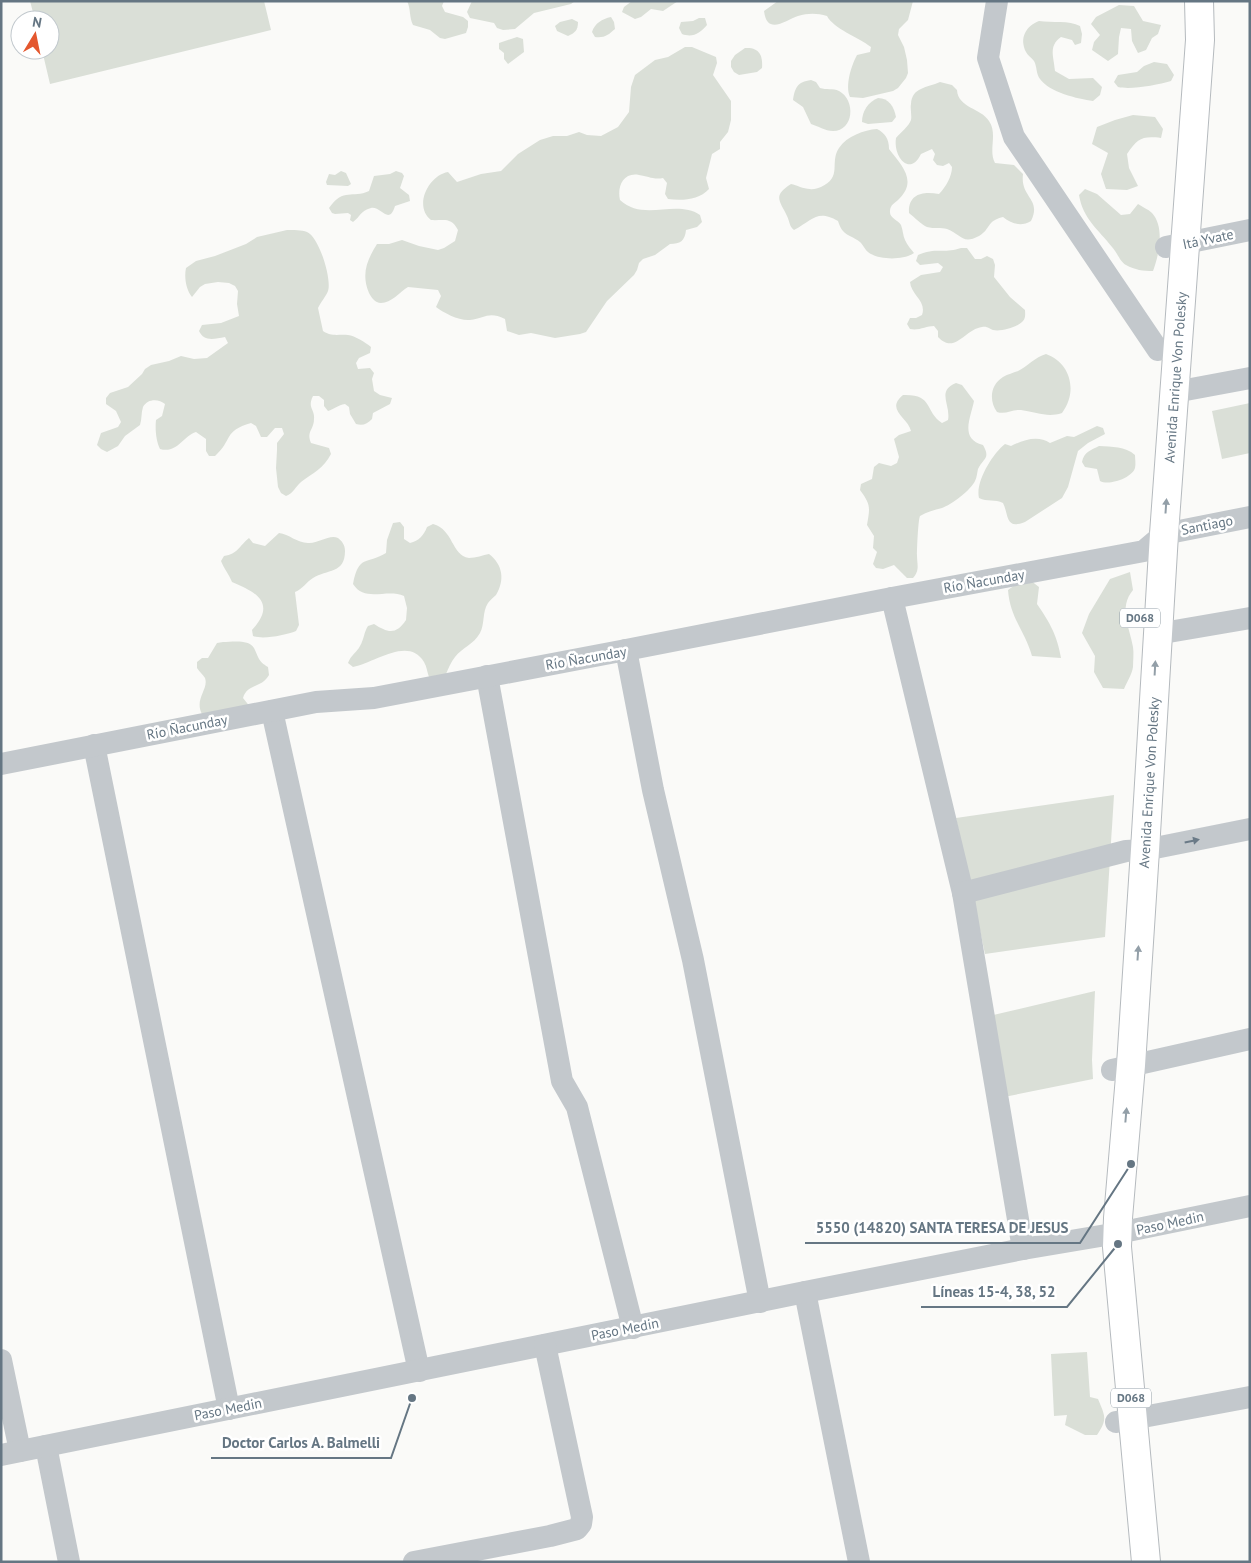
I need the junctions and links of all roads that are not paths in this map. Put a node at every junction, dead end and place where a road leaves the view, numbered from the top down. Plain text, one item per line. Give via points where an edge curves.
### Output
1 (997, 1) edge
2 (1181, 1) edge
3 (1199, 1) edge
4 (1250, 230) edge
5 (1176, 246) junction
6 (1158, 350) junction
7 (1250, 378) edge
8 (1174, 392) junction
9 (1250, 517) edge
10 (1154, 543) junction
11 (892, 598) junction
12 (1250, 618) edge
13 (1157, 634) junction
14 (626, 650) junction
15 (487, 676) junction
16 (272, 711) junction
17 (94, 746) junction
18 (1, 764) edge
19 (1250, 829) edge
20 (1135, 851) junction
21 (963, 893) junction
22 (1250, 1039) edge
23 (1121, 1068) junction
24 (1250, 1206) edge
25 (1109, 1235) junction
26 (1023, 1249) junction
27 (805, 1292) junction
28 (760, 1302) junction
29 (633, 1328) junction
30 (545, 1345) junction
31 (1, 1360) edge
32 (419, 1371) junction
33 (1250, 1397) edge
34 (229, 1409) junction
35 (1124, 1421) junction
36 (46, 1446) junction
37 (11, 1453) edge
38 (1133, 1524) junction
39 (69, 1562) edge
40 (414, 1562) edge
41 (859, 1562) edge
42 (1128, 1562) edge
43 (1146, 1562) edge

1 - 6 street via 988,58 1014,137
2 - 5 main road, Avenida Enrique Von Polesky / D068
3 - 5 main road, Avenida Enrique Von Polesky / D068 via 1200,40
4 - 5 street, Itá Yvate
5 - 6 main road, Avenida Enrique Von Polesky / D068
5 - 8 main road, Avenida Enrique Von Polesky / D068
6 - 10 main road, Avenida Enrique Von Polesky / D068
7 - 8 street
10 -> 8 main road, Avenida Enrique Von Polesky / D068
9 - 10 street, Santiago
10 - 11 street, Río Ñacunday
10 - 13 main road, Avenida Enrique Von Polesky / D068
10 - 20 main road, Avenida Enrique Von Polesky / D068
11 - 14 street, Río Ñacunday
11 - 21 street
12 - 13 street
20 -> 13 main road, Avenida Enrique Von Polesky / D068
14 - 15 street, Río Ñacunday
14 - 28 street via 653,790 693,960
15 - 16 street, Río Ñacunday via 374,698 316,702
15 - 29 street via 562,1081 577,1107
16 - 17 street, Río Ñacunday
16 - 32 street
17 - 18 street, Río Ñacunday
17 - 34 street
20 -> 19 street
20 - 21 street
20 - 23 main road, Avenida Enrique Von Polesky / D068
21 - 26 street
22 - 23 street
23 - 25 main road, Avenida Enrique Von Polesky / D068
24 - 25 street, Paso Medin
25 - 26 street, Paso Medin
25 - 35 main road, Avenida Enrique Von Polesky / D068 via 1118,1257
26 - 27 street, Paso Medin
27 - 28 street, Paso Medin
27 - 41 street
28 - 29 street, Paso Medin
29 - 30 street, Paso Medin
30 - 32 street, Paso Medin
30 - 40 street via 581,1524 577,1529 550,1536
31 - 37 street
32 - 34 street, Paso Medin
33 - 35 street
34 - 36 street, Paso Medin
35 - 38 main road, Avenida Enrique Von Polesky / D068
36 - 37 street, Paso Medin
36 - 39 street
38 - 42 main road, Avenida Enrique Von Polesky / D068
38 - 43 main road, Avenida Enrique Von Polesky / D068

